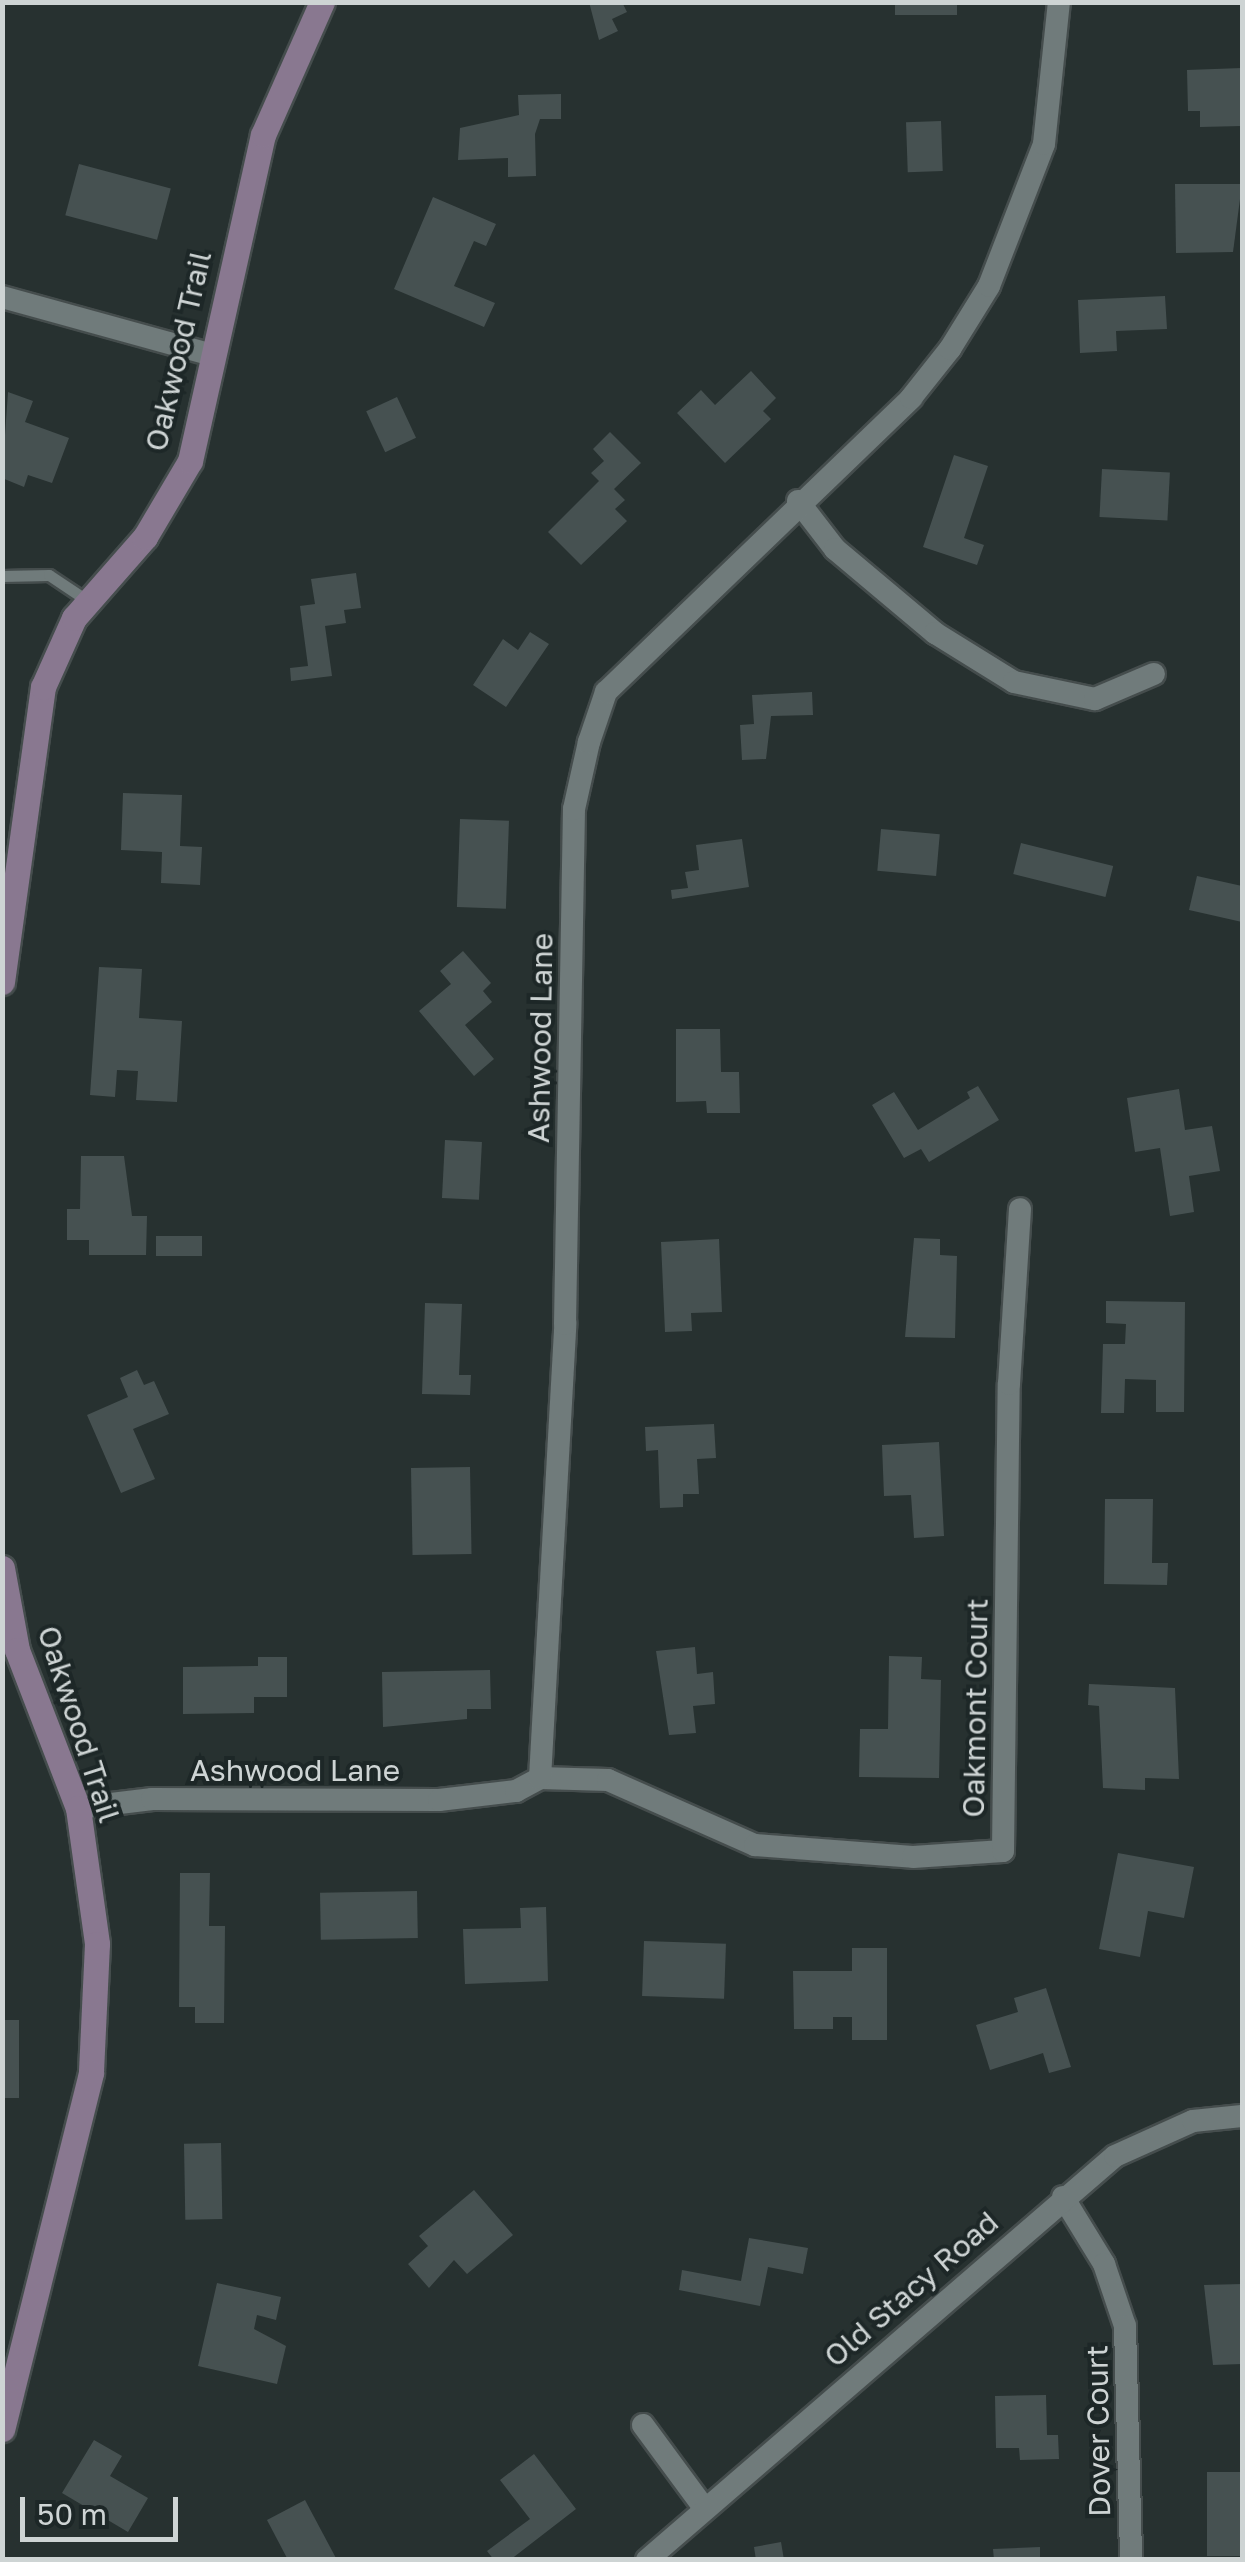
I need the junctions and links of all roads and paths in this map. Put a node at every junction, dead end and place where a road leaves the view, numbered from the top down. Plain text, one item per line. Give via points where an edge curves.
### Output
1 (322, 2) edge
2 (1059, 2) edge
3 (2, 297) edge
4 (212, 354) junction
5 (798, 501) junction
6 (2, 576) edge
7 (88, 601) junction
8 (1154, 674) dead end
9 (2, 982) edge
10 (1020, 1210) dead end
11 (2, 1568) edge
12 (540, 1778) junction
13 (78, 1808) junction
14 (1242, 2116) edge
15 (1063, 2197) junction
16 (642, 2424) dead end
17 (2, 2429) edge
18 (704, 2509) junction
19 (647, 2560) edge
20 (1130, 2560) edge

1 - 4 street, Oakwood Trail via 263,135
2 - 5 street, Ashwood Lane via 1044,144 990,286 911,398
3 - 4 street
4 - 7 street, Oakwood Trail via 182,477 145,537
5 - 8 street via 834,549 935,633 1014,682 1095,699
5 - 12 street, Ashwood Lane via 606,692 574,809 565,1324
6 - 7 lane via 48,575
7 - 9 street, Oakwood Trail via 34,714
10 - 12 street, Oakmont Court via 1009,1384 1003,1851 913,1857 755,1845 608,1780
11 - 13 street, Oakwood Trail via 17,1650
12 - 13 street, Ashwood Lane via 516,1791 439,1800 152,1799
13 - 17 street, Oakwood Trail via 97,1944 92,2073
14 - 15 street, Old Stacy Road via 1193,2121 1115,2156
15 - 18 street, Old Stacy Road
15 - 20 street, Dover Court via 1104,2264 1125,2326
16 - 18 street
18 - 19 street, Old Stacy Road

